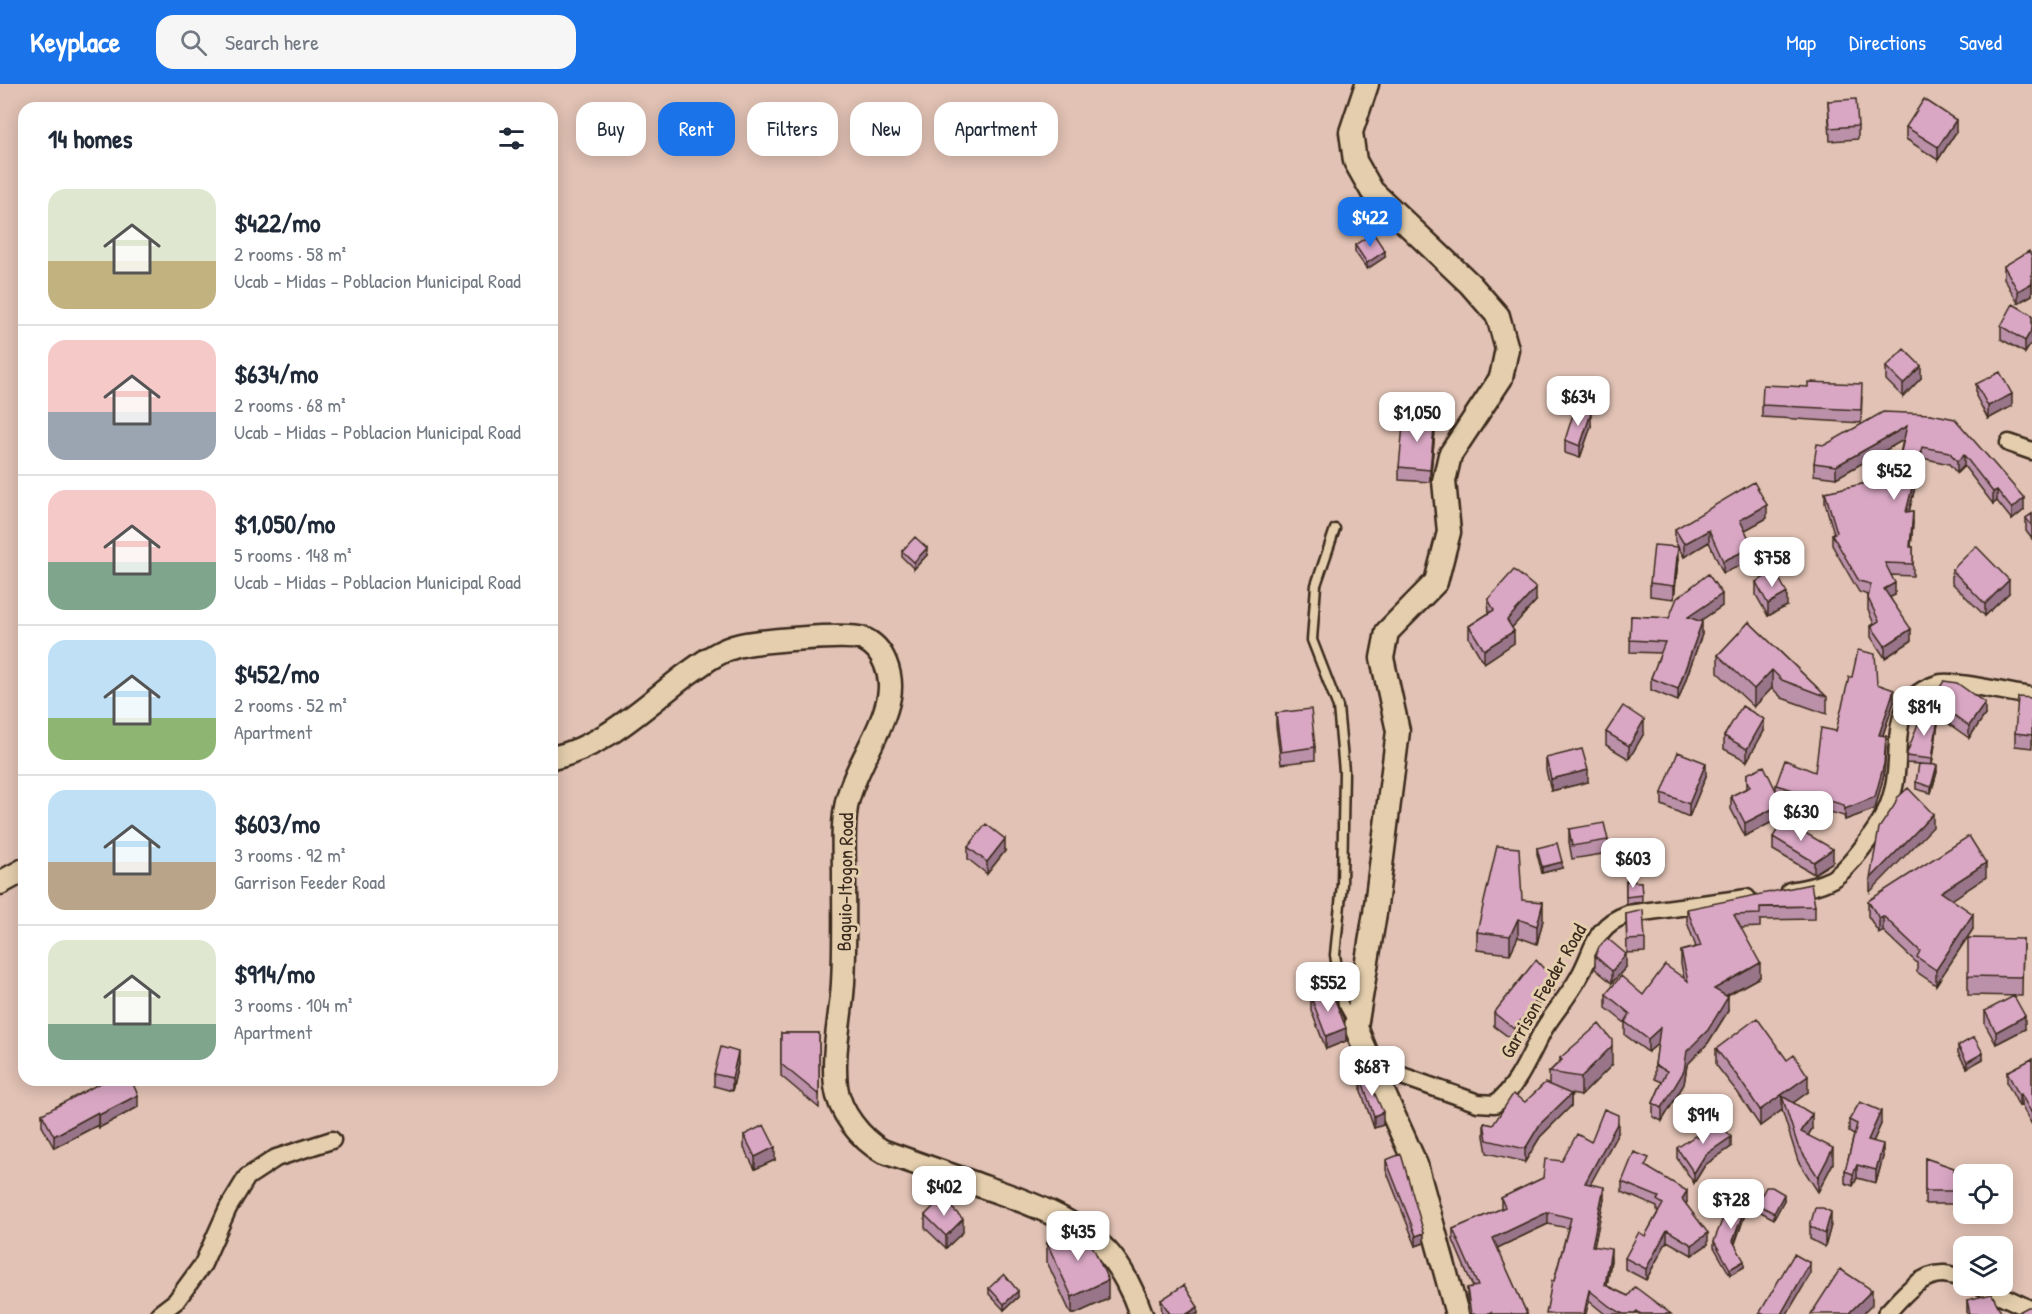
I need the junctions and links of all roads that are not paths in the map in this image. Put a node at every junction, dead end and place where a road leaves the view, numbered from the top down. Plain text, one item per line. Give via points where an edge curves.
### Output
1 (1366, 84) edge
2 (2009, 443) dead end
3 (2032, 451) edge
4 (1335, 529) dead end
5 (2032, 696) edge
6 (558, 756) edge
7 (18, 873) edge
8 (0, 883) edge
9 (1778, 893) edge
10 (1759, 897) edge
11 (1356, 1027) junction
12 (1371, 1065) junction
13 (332, 1140) dead end
14 (1953, 1276) edge
15 (2002, 1296) edge
16 (2032, 1310) edge
17 (159, 1314) edge
18 (1141, 1314) edge
19 (1457, 1314) edge
20 (1886, 1314) edge

1 - 11 street via 1351,132 1354,161 1372,190 1498,316 1507,349 1502,378 1450,455 1444,481 1449,532 1436,582 1387,632 1382,658 1398,731
2 - 3 street
4 - 11 lane via 1316,585 1312,640 1338,707 1344,771 1342,884 1335,955 1343,1004
5 - 9 street via 1943,683 1912,699 1902,717 1894,785 1885,813 1853,860 1832,880
6 - 18 street, Baguio-Itogon Road via 607,735 703,662 728,648 821,638 861,638 872,644 887,669 889,697 854,777 843,826 843,984 836,1088 862,1136 882,1151 1038,1207 1085,1233 1119,1268
7 - 8 street
10 - 12 street, Garrison Feeder Road via 1614,919 1598,936 1575,985 1546,1025 1512,1089 1495,1104 1478,1103
11 - 12 street
12 - 19 street via 1416,1165
13 - 17 street via 276,1158 247,1178 228,1208 203,1264 176,1301
14 - 20 street via 1942,1274 1924,1279
15 - 16 street

